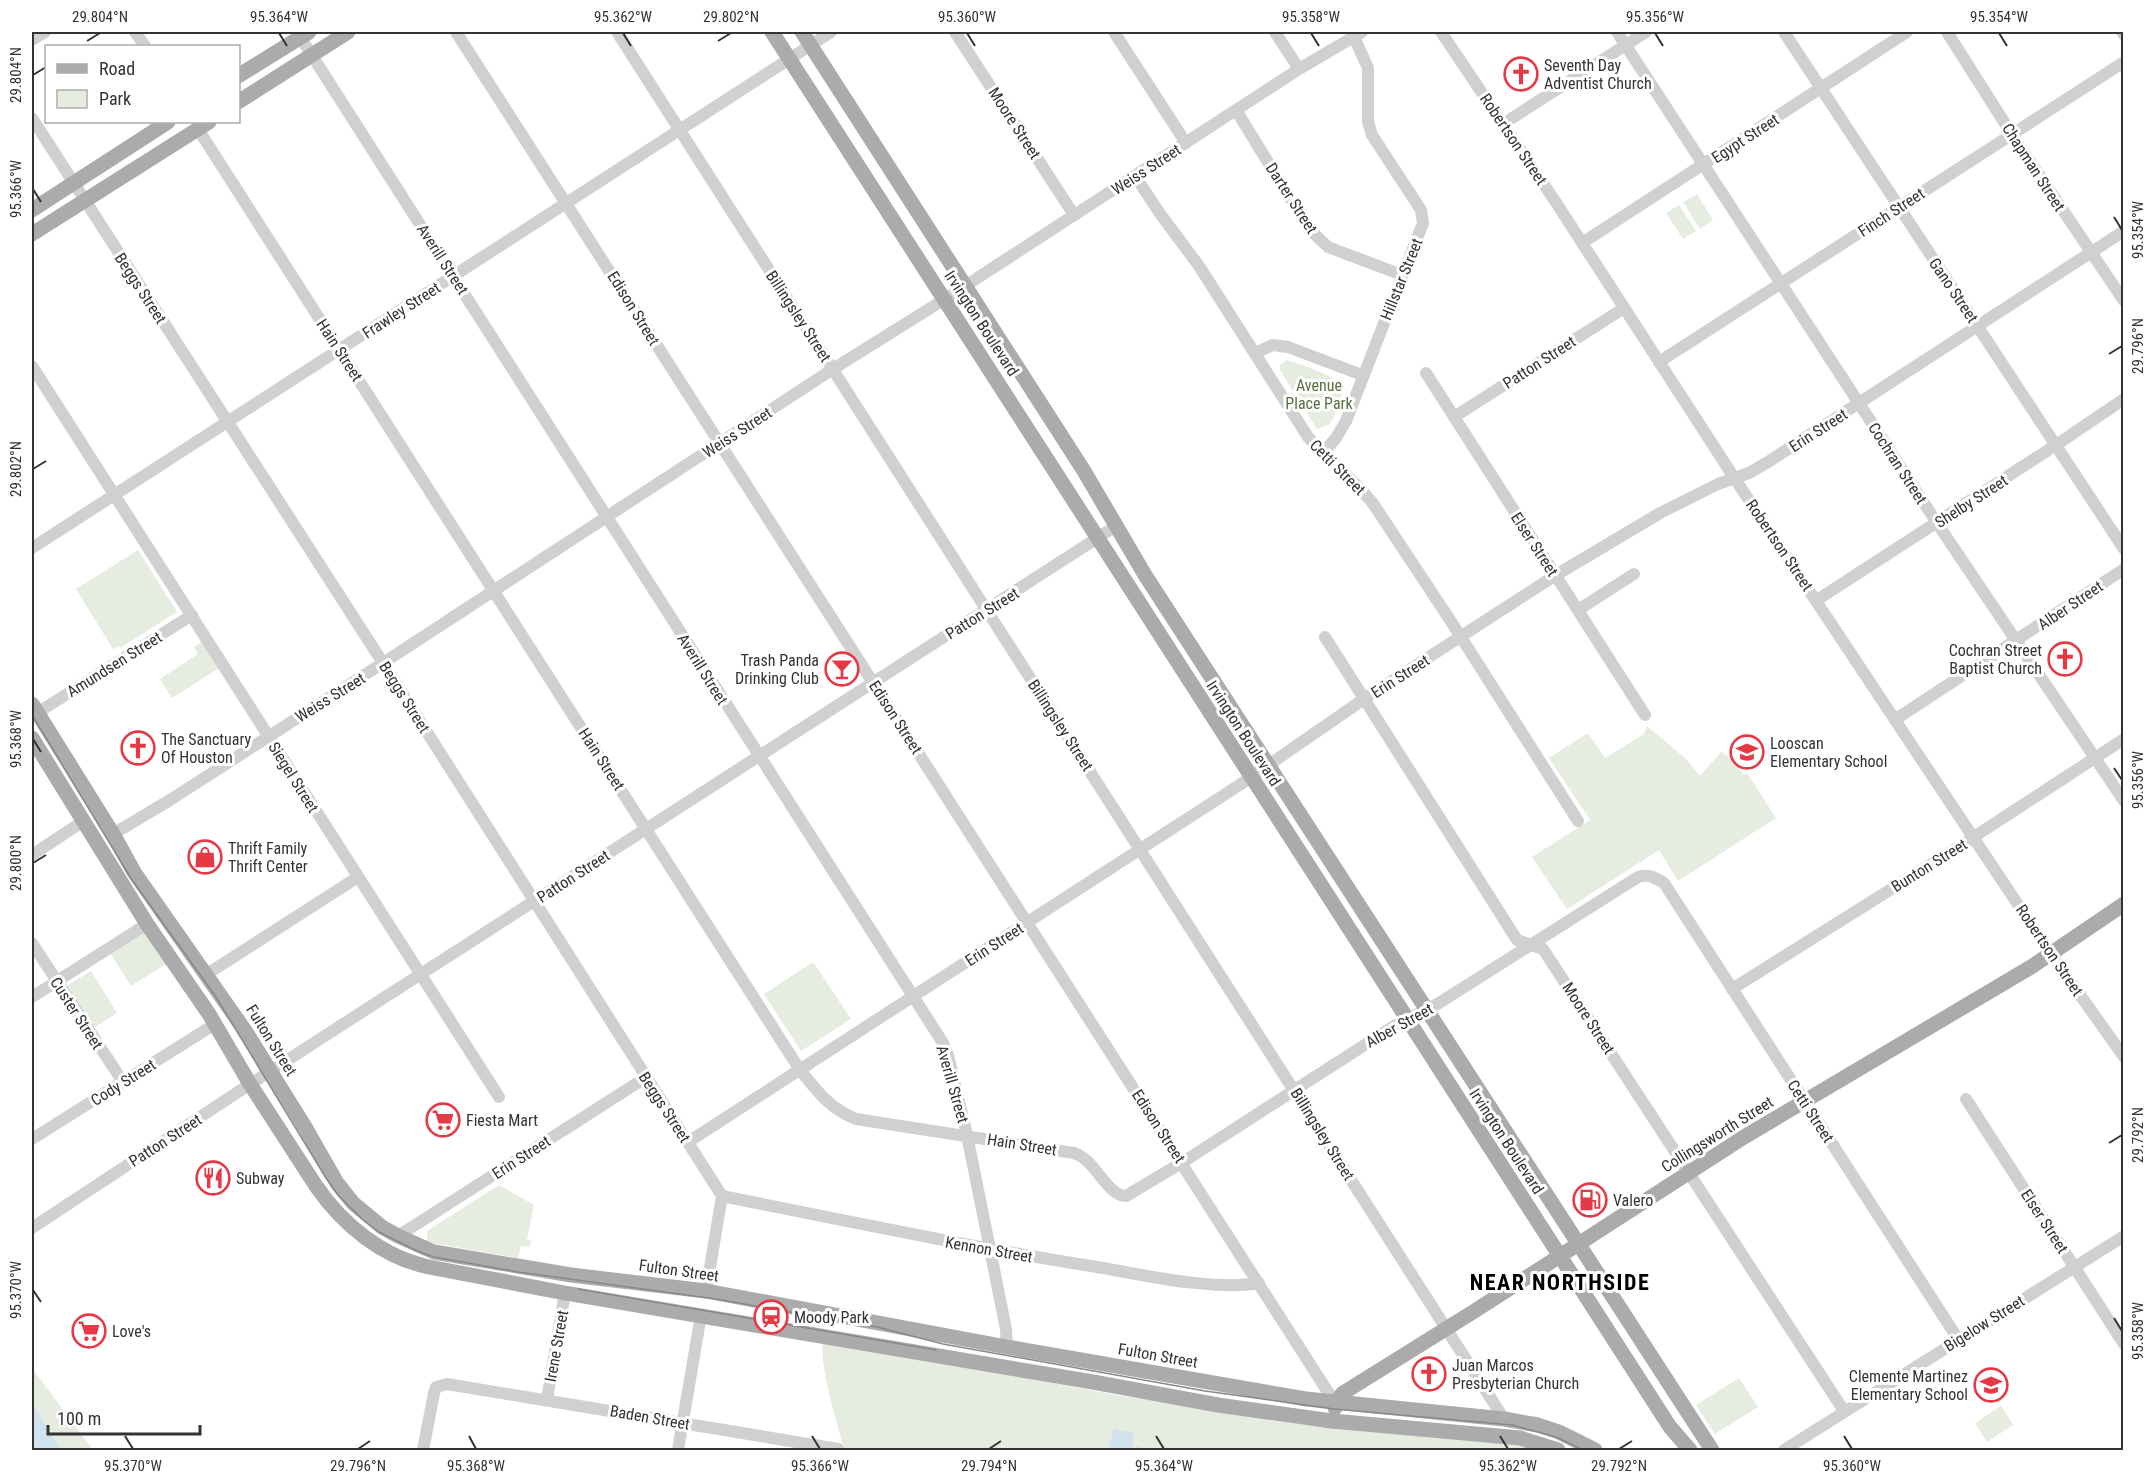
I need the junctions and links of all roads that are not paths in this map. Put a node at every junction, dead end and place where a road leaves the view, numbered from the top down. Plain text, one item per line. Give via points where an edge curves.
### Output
1 (45, 32) edge
2 (135, 32) edge
3 (348, 32) edge
4 (456, 32) edge
5 (617, 32) edge
6 (772, 32) edge
7 (831, 32) edge
8 (955, 32) edge
9 (1113, 32) edge
10 (1275, 32) edge
11 (1441, 32) edge
12 (1617, 32) edge
13 (1646, 32) edge
14 (1784, 32) edge
15 (1907, 32) edge
16 (1947, 32) edge
17 (302, 33) edge
18 (1358, 34) edge
19 (806, 38) edge
20 (32, 40) edge
21 (144, 45) edge
22 (1626, 45) junction
23 (312, 54) junction
24 (789, 58) junction
25 (2124, 62) edge
26 (1299, 69) junction
27 (240, 75) edge
28 (1822, 89) junction
29 (240, 101) edge
30 (1236, 110) junction
31 (32, 118) edge
32 (166, 123) edge
33 (1503, 124) junction
34 (203, 125) edge
35 (680, 130) junction
36 (2011, 133) junction
37 (1186, 143) junction
38 (1704, 165) junction
39 (889, 167) junction
40 (1135, 176) junction
41 (868, 180) junction
42 (73, 183) junction
43 (84, 200) junction
44 (567, 202) junction
45 (1898, 207) junction
46 (32, 210) edge
47 (1074, 214) junction
48 (2124, 231) edge
49 (32, 234) edge
50 (1582, 243) junction
51 (2090, 252) junction
52 (1402, 275) junction
53 (454, 276) junction
54 (1782, 284) junction
55 (965, 286) junction
56 (945, 299) junction
57 (2124, 301) edge
58 (1624, 309) junction
59 (1978, 327) junction
60 (339, 350) junction
61 (1255, 353) junction
62 (1659, 362) junction
63 (32, 366) edge
64 (833, 369) junction
65 (1426, 373) dead end
66 (1362, 375) junction
67 (1036, 396) junction
68 (2124, 399) edge
69 (1859, 403) junction
70 (1015, 408) junction
71 (1454, 417) junction
72 (228, 422) junction
73 (719, 443) junction
74 (2056, 445) junction
75 (1323, 453) junction
76 (1735, 479) junction
77 (114, 494) junction
78 (606, 517) junction
79 (1937, 523) junction
80 (1116, 526) junction
81 (1097, 539) junction
82 (32, 548) edge
83 (2124, 549) edge
84 (2124, 569) edge
85 (1634, 574) dead end
86 (1556, 575) junction
87 (494, 590) junction
88 (1817, 600) junction
89 (1168, 609) junction
90 (986, 610) junction
91 (1578, 610) junction
92 (192, 615) junction
93 (1149, 621) junction
94 (1325, 637) dead end
95 (1461, 637) junction
96 (2015, 641) junction
97 (383, 663) junction
98 (873, 682) junction
99 (1364, 699) junction
100 (34, 708) edge
101 (1645, 715) dead end
102 (1896, 719) junction
103 (268, 736) junction
104 (32, 738) edge
105 (2124, 739) edge
106 (759, 757) junction
107 (2095, 758) junction
108 (1269, 764) junction
109 (1250, 777) junction
110 (2124, 801) edge
111 (1578, 821) dead end
112 (82, 822) junction
113 (647, 829) junction
114 (113, 834) junction
115 (1973, 837) junction
116 (1140, 848) junction
117 (32, 855) edge
118 (358, 877) junction
119 (1664, 883) joint
120 (1346, 886) junction
121 (1328, 898) junction
122 (534, 901) junction
123 (2124, 904) edge
124 (1027, 922) junction
125 (147, 924) junction
126 (32, 943) edge
127 (1532, 944) junction
128 (2051, 954) junction
129 (207, 974) junction
130 (420, 975) junction
131 (56, 982) junction
132 (1732, 989) junction
133 (913, 996) junction
134 (32, 997) edge
135 (1425, 1010) junction
136 (1406, 1019) junction
137 (215, 1024) junction
138 (2124, 1057) edge
139 (800, 1070) junction
140 (270, 1071) junction
141 (645, 1078) junction
142 (123, 1082) junction
143 (250, 1084) junction
144 (1295, 1089) junction
145 (499, 1098) dead end
146 (1966, 1099) dead end
147 (1804, 1100) junction
148 (967, 1135) junction
149 (32, 1139) edge
150 (688, 1142) junction
151 (1515, 1147) junction
152 (1497, 1159) junction
153 (1183, 1162) junction
154 (1690, 1171) junction
155 (1138, 1190) joint
156 (722, 1196) junction
157 (32, 1228) edge
158 (398, 1236) junction
159 (2124, 1236) edge
160 (1577, 1245) junction
161 (991, 1250) junction
162 (1560, 1256) junction
163 (2074, 1266) junction
164 (1259, 1283) junction
165 (705, 1291) junction
166 (565, 1293) junction
167 (701, 1315) junction
168 (1446, 1329) junction
169 (1958, 1340) junction
170 (2124, 1344) edge
171 (1007, 1347) junction
172 (1657, 1367) junction
173 (1638, 1378) junction
174 (547, 1399) junction
175 (1335, 1402) junction
176 (1844, 1411) junction
177 (1504, 1419) junction
178 (1332, 1421) junction
179 (683, 1423) junction
180 (838, 1449) dead end
181 (423, 1450) edge
182 (678, 1450) edge
183 (1558, 1450) edge
184 (1595, 1450) edge
185 (1690, 1450) edge
186 (1712, 1450) edge
187 (1784, 1450) edge

1 - 20 street
2 - 21 street
3 - 23 main road
4 - 44 street, Edison Street
5 - 35 street, Billingsley Street
6 - 24 main road, Irvington Boulevard
7 - 19 street, Frawley Street
8 - 47 street, Moore Street
9 - 37 street
10 - 26 street
11 - 33 street, Robertson Street
12 - 22 street, Cochran Street
13 - 22 street
14 - 28 street, Gano Street
15 - 28 street, Egypt Street
16 - 36 street, Chapman Street
17 - 23 street, Averill Street
17 - 27 main road
18 - 26 street, Weiss Street
18 - 52 street, Hillstar Street via 1368,68 1368,122 1372,135 1421,210 1423,223
19 - 24 street, Frawley Street
19 - 39 main road, Irvington Boulevard
22 - 33 street
22 - 38 street, Cochran Street
23 - 29 main road
23 - 53 street, Averill Street
24 - 35 street, Frawley Street
24 - 41 main road, Irvington Boulevard
25 - 36 street, Finch Street
26 - 30 street, Weiss Street
28 - 38 street, Egypt Street
28 - 45 street, Gano Street
30 - 37 street, Weiss Street
30 - 52 street, Darter Street via 1309,229 1328,247
31 - 42 street, Beggs Street
32 - 42 main road
33 - 50 street, Robertson Street
34 - 43 main road
34 - 60 street, Hain Street
35 - 44 street, Frawley Street
35 - 64 street, Billingsley Street
36 - 45 street, Finch Street
36 - 51 street, Chapman Street
37 - 40 street, Weiss Street
38 - 50 street, Egypt Street
38 - 54 street, Cochran Street
39 - 41 main road
39 - 55 main road, Irvington Boulevard
40 - 47 street, Weiss Street
40 - 61 street, Cetti Street
41 - 56 main road, Irvington Boulevard
42 - 43 street, Beggs Street
42 - 46 main road
43 - 49 main road
43 - 72 street, Beggs Street
44 - 53 street, Frawley Street
44 - 73 street, Edison Street
45 - 54 street, Finch Street
45 - 59 street, Gano Street
47 - 55 street, Weiss Street
48 - 51 street, Erin Street
50 - 58 street, Robertson Street
51 - 57 street, Chapman Street
51 - 59 street, Erin Street
52 - 66 street, Hillstar Street
53 - 60 street, Frawley Street
53 - 78 street, Averill Street
54 - 62 street, Finch Street
54 - 69 street, Cochran Street
55 - 56 street, Weiss Street
55 - 67 main road, Irvington Boulevard
56 - 64 street, Weiss Street
56 - 70 main road, Irvington Boulevard
58 - 62 street, Robertson Street
58 - 71 street, Patton Street
59 - 69 street, Erin Street
59 - 74 street, Gano Street
60 - 72 street, Frawley Street
60 - 87 street, Hain Street
61 - 66 street via 1273,345 1288,347
61 - 75 street, Cetti Street via 1308,437
62 - 76 street, Robertson Street
63 - 77 street, Siegel Street
64 - 73 street, Weiss Street
64 - 90 street, Billingsley Street
65 - 71 street, Elser Street
66 - 75 street, Hillstar Street via 1346,421
67 - 70 main road
67 - 80 main road, Irvington Boulevard
68 - 74 street, Shelby Street
69 - 76 street, Erin Street
69 - 79 street, Cochran Street
70 - 81 main road, Irvington Boulevard
71 - 86 street, Elser Street
72 - 77 street, Frawley Street
72 - 97 street, Beggs Street
73 - 78 street, Weiss Street
73 - 98 street, Edison Street
74 - 79 street, Shelby Street
74 - 83 street, Gano Street
75 - 95 street, Cetti Street via 1374,505
76 - 86 street, Erin Street via 1660,513
76 - 88 street, Robertson Street
77 - 82 street, Frawley Street
77 - 92 street, Siegel Street
78 - 87 street, Weiss Street
78 - 106 street, Averill Street
79 - 88 street, Shelby Street
79 - 96 street, Cochran Street
80 - 81 street, Patton Street
80 - 89 main road, Irvington Boulevard
81 - 90 street, Patton Street
81 - 93 main road, Irvington Boulevard
84 - 96 street, Alber Street
85 - 91 street
86 - 91 street, Elser Street
86 - 95 street, Erin Street
87 - 97 street, Weiss Street
87 - 113 street, Hain Street
88 - 102 street, Robertson Street
89 - 93 main road
89 - 108 main road, Irvington Boulevard
90 - 98 street, Patton Street
90 - 116 street, Billingsley Street
91 - 101 street, Elser Street
92 - 100 street, Amundsen Street
92 - 103 street, Siegel Street
93 - 109 main road, Irvington Boulevard
94 - 99 street, Moore Street
95 - 99 street, Erin Street
95 - 111 street, Cetti Street
96 - 102 street, Alber Street
96 - 107 street, Cochran Street
97 - 103 street, Weiss Street
97 - 122 street, Beggs Street
98 - 106 street, Patton Street
98 - 124 street, Edison Street
99 - 108 street, Erin Street
99 - 127 street, Moore Street via 1517,940
100 - 114 main road, Fulton Street
102 - 115 street, Robertson Street
103 - 114 street, Weiss Street
103 - 118 street, Siegel Street
104 - 112 main road
105 - 107 street, Bunton Street
106 - 113 street, Patton Street
106 - 133 street, Averill Street
107 - 110 street, Cochran Street
107 - 115 street, Bunton Street
108 - 109 street, Erin Street
108 - 120 main road, Irvington Boulevard
109 - 116 street, Erin Street
109 - 121 main road, Irvington Boulevard
112 - 117 street
112 - 125 main road
113 - 122 street, Patton Street
113 - 139 street, Hain Street
114 - 129 main road, Fulton Street via 134,872
115 - 128 street, Robertson Street
115 - 132 street, Bunton Street
116 - 124 street, Erin Street
116 - 144 street, Billingsley Street
118 - 129 street
118 - 130 street, Siegel Street
119 - 127 street, Alber Street via 1647,875 1638,877
119 - 132 street, Cetti Street
120 - 121 main road
120 - 135 main road, Irvington Boulevard
121 - 136 main road, Irvington Boulevard
122 - 130 street, Patton Street
122 - 141 street, Beggs Street
123 - 128 main road, Collingsworth Street
124 - 133 street, Erin Street
124 - 153 street, Edison Street
125 - 131 street
125 - 137 main road
126 - 131 street, Custer Street
127 - 135 street, Alber Street
127 - 154 street, Moore Street via 1543,948
128 - 138 street, Robertson Street
128 - 147 main road, Collingsworth Street
129 - 140 main road, Fulton Street
130 - 140 street, Patton Street
130 - 145 street, Siegel Street
131 - 134 street
131 - 142 street, Custer Street
132 - 147 street, Cetti Street
133 - 139 street, Erin Street
133 - 148 street, Averill Street via 948,1055
135 - 136 street, Alber Street
135 - 151 main road, Irvington Boulevard
136 - 144 street, Alber Street
136 - 152 main road, Irvington Boulevard
137 - 142 street, Cody Street
137 - 143 main road
139 - 148 street, Hain Street via 828,1103 856,1119
139 - 150 street, Erin Street
140 - 143 street, Patton Street
140 - 158 main road, Fulton Street via 337,1183 353,1203
141 - 150 street, Beggs Street
141 - 158 street, Erin Street
142 - 149 street, Cody Street
143 - 157 street, Patton Street
143 - 166 main road via 327,1201 354,1229 390,1254 412,1264
144 - 153 street, Alber Street
144 - 168 street, Billingsley Street
146 - 163 street, Elser Street
147 - 154 main road, Collingsworth Street
147 - 169 street, Cetti Street
148 - 155 street, Hain Street via 1074,1153 1089,1161 1114,1193 1126,1196
148 - 161 street, Averill Street
150 - 156 street, Beggs Street
151 - 152 main road
151 - 160 main road, Irvington Boulevard
152 - 162 main road, Irvington Boulevard
153 - 155 street, Alber Street
153 - 164 street, Edison Street
154 - 160 main road, Collingsworth Street
154 - 176 street, Moore Street
156 - 161 street, Kennon Street
156 - 165 street
158 - 165 main road, Fulton Street via 434,1252 570,1275
159 - 163 street, Bigelow Street
160 - 162 main road, Collingsworth Street
160 - 172 main road, Irvington Boulevard
161 - 164 street, Kennon Street via 1191,1282 1229,1286
161 - 171 street, Averill Street
162 - 168 main road, Collingsworth Street
162 - 173 main road, Irvington Boulevard
163 - 169 street, Bigelow Street
163 - 170 street, Elser Street
164 - 175 street, Edison Street
165 - 171 main road, Fulton Street
166 - 167 main road
166 - 174 street, Irene Street
167 - 178 main road via 1218,1405
167 - 179 street
168 - 175 main road, Collingsworth Street via 1343,1393
168 - 177 street, Billingsley Street
169 - 176 street, Bigelow Street
171 - 175 main road, Fulton Street
172 - 173 main road
172 - 186 main road, Irvington Boulevard
173 - 185 main road, Irvington Boulevard
174 - 179 street, Baden Street
174 - 181 street, Baden Street via 447,1384 436,1387
175 - 177 main road, Fulton Street
175 - 178 main road
176 - 187 street, Bigelow Street
177 - 184 main road, Fulton Street via 1559,1432
178 - 183 main road via 1520,1438
179 - 180 street, Baden Street
179 - 182 street

